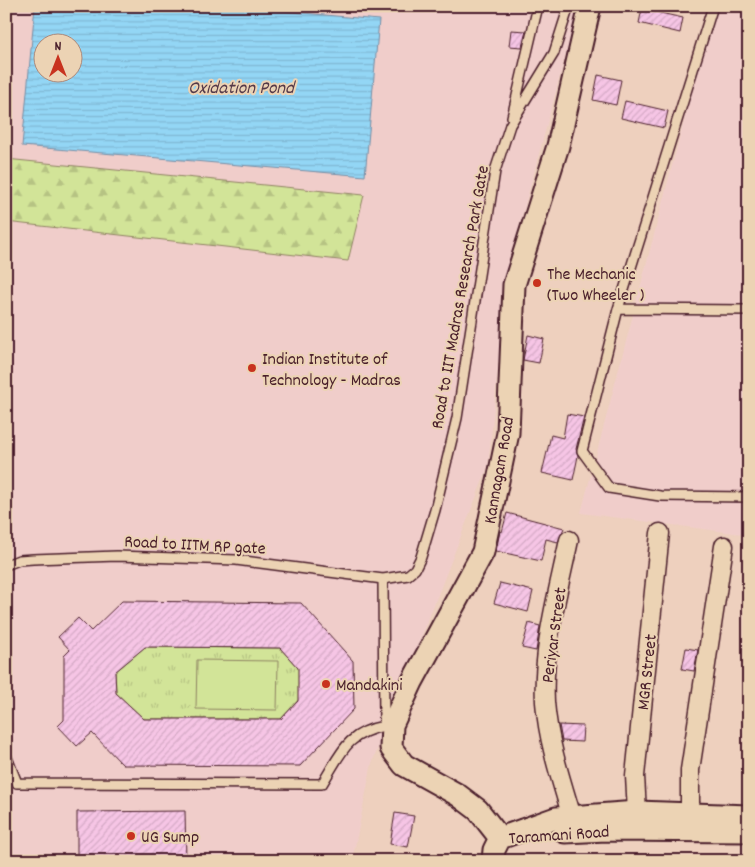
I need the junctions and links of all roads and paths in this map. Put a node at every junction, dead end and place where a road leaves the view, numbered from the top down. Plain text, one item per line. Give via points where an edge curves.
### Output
1 (538, 6) edge
2 (569, 6) edge
3 (590, 6) edge
4 (713, 6) edge
5 (510, 125) junction
6 (618, 309) junction
7 (749, 310) edge
8 (749, 497) edge
9 (660, 532) dead end
10 (569, 540) dead end
11 (724, 546) dead end
12 (6, 565) edge
13 (383, 579) junction
14 (388, 725) junction
15 (6, 756) edge
16 (637, 812) junction
17 (690, 815) junction
18 (749, 816) edge
19 (572, 817) junction
20 (749, 831) edge
21 (500, 838) junction
22 (493, 861) edge

1 - 5 lane
2 - 5 lane, Road to IIT Madras Research Park Gate via 554,54
3 - 14 street, Kannagam Road via 558,146 514,285 508,433 483,552
4 - 6 lane
5 - 13 lane, Road to IIT Madras Research Park Gate via 495,171 457,418 435,510 415,569 408,575
6 - 7 lane
6 - 8 lane via 582,451 609,488 660,496
9 - 16 street, MGR Street via 635,776
10 - 19 street, Periyar Street via 552,620 545,672 545,704
11 - 17 street via 690,770
12 - 13 lane, Road to IITM RP gate via 19,560 117,556 236,560
13 - 14 lane
14 - 15 lane via 366,729 348,742 322,784 17,783
14 - 21 street, Kannagam Road via 391,748 404,765 478,810
16 - 17 street, Taramani Road
16 - 19 street, Taramani Road
17 - 18 street, Taramani Road
19 - 21 street, Taramani Road via 556,818
20 - 21 street, Taramani Road via 606,830
21 - 22 street

